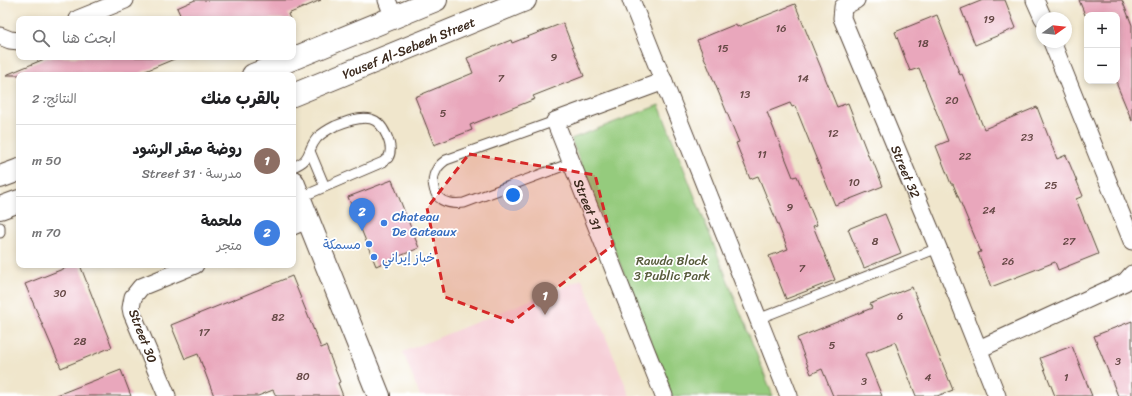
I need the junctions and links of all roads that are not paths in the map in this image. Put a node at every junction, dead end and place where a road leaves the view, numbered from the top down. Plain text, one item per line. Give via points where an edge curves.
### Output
1 (125, 0) edge
2 (436, 0) edge
3 (525, 0) edge
4 (631, 0) edge
5 (856, 0) edge
6 (1036, 0) edge
7 (391, 9) edge
8 (1041, 12) edge
9 (85, 16) edge
10 (0, 36) edge
11 (16, 41) edge
12 (1054, 48) edge
13 (296, 54) edge
14 (284, 60) edge
15 (259, 72) edge
16 (664, 81) junction
17 (296, 94) edge
18 (555, 121) junction
19 (310, 151) junction
20 (571, 163) junction
21 (296, 166) edge
22 (16, 171) edge
23 (0, 177) edge
24 (325, 186) junction
25 (296, 190) edge
26 (16, 202) edge
27 (0, 208) edge
28 (300, 223) edge
29 (0, 227) edge
30 (0, 233) edge
31 (1132, 241) edge
32 (938, 248) junction
33 (188, 268) edge
34 (1132, 274) edge
35 (758, 319) junction
36 (979, 349) junction
37 (167, 396) edge
38 (379, 396) edge
39 (664, 396) edge
40 (789, 396) edge
41 (997, 396) edge

1 - 9 street
2 - 7 street
3 - 17 street, Yousef Al-Sebeeh Street
4 - 16 street
5 - 32 street, Street 32 via 843,7 842,18
6 - 8 street
7 - 13 street
10 - 11 street
12 - 31 street
14 - 15 street
16 - 18 street
16 - 35 street
18 - 20 street, Street 31
18 - 20 lane via 446,160 435,172 435,191 442,200 464,203
19 - 21 lane via 307,159
19 - 24 lane
19 - 24 lane via 318,137 336,126 351,121 373,120 384,129 389,145 388,158
20 - 39 street, Street 31
22 - 23 street
24 - 25 lane
25 - 28 street
26 - 27 street
28 - 38 street
29 - 30 lane
32 - 35 lane
32 - 36 street, Street 32
33 - 37 street, Street 30 via 141,287 133,297 131,308
34 - 36 street via 1125,282
35 - 40 street
36 - 41 street, Street 32

